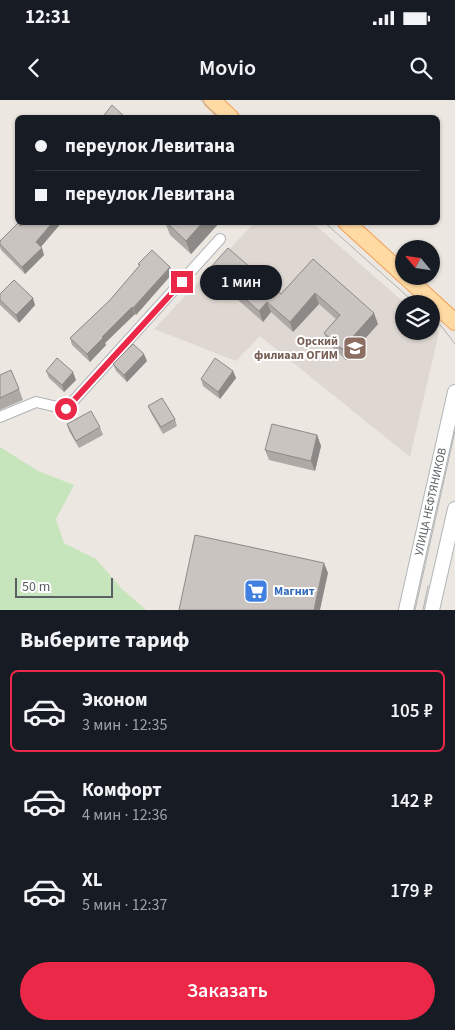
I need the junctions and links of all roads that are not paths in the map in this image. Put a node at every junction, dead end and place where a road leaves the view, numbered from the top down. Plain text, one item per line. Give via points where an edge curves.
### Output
1 (212, 100) edge
2 (228, 115) edge
3 (349, 225) edge
4 (220, 239) dead end
5 (395, 268) edge
6 (414, 285) edge
7 (455, 322) edge
8 (455, 392) edge
9 (0, 417) edge
10 (455, 508) edge
11 (406, 610) edge
12 (432, 610) edge

1 - 2 main road
3 - 5 main road
4 - 9 street via 66,409 36,402
6 - 7 main road
8 - 11 main road, УЛИЦА НЕФТЯНИКОВ
10 - 12 main road

